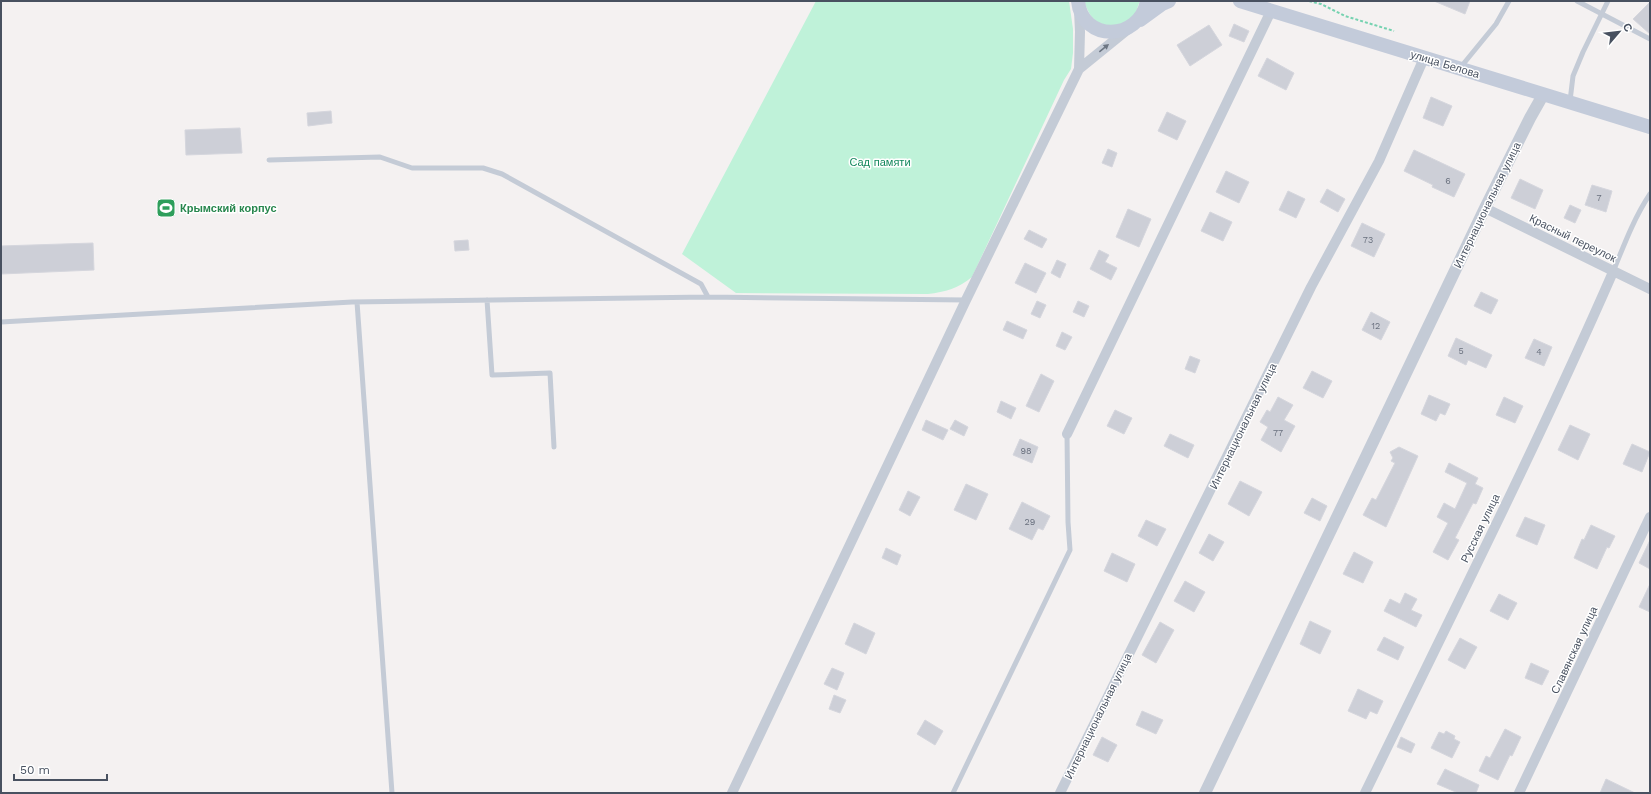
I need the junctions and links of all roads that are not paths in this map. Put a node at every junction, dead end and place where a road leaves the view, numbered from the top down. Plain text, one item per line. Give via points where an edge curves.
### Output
1 (1147, 1) edge
2 (1169, 1) edge
3 (1240, 1) edge
4 (1509, 1) edge
5 (1577, 1) edge
6 (1608, 1) edge
7 (1078, 2) edge
8 (1271, 11) junction
9 (1602, 13) junction
10 (1130, 28) junction
11 (1650, 38) edge
12 (1424, 58) junction
13 (1460, 68) junction
14 (1078, 69) junction
15 (1543, 95) junction
16 (1570, 102) junction
17 (1650, 127) edge
18 (269, 160) dead end
19 (1650, 194) edge
20 (1486, 208) junction
21 (1613, 272) junction
22 (1650, 289) edge
23 (708, 297) junction
24 (487, 300) junction
25 (966, 300) junction
26 (357, 302) junction
27 (1, 322) edge
28 (1067, 434) joint
29 (554, 447) dead end
30 (1650, 517) edge
31 (392, 793) edge
32 (732, 793) edge
33 (953, 793) edge
34 (1060, 793) edge
35 (1205, 793) edge
36 (1365, 793) edge
37 (1519, 793) edge

1 - 10 main road via 1142,16
2 - 10 main road
3 - 8 main road, улица Белова
4 - 13 lane via 1496,24
5 - 9 lane
6 - 9 lane
7 - 10 main road via 1085,19 1098,29 1114,32
7 - 14 street
8 - 12 main road, улица Белова
8 - 28 street
9 - 11 lane
9 - 16 lane via 1574,76
14 -> 10 street
12 - 13 main road, улица Белова
12 - 34 street, Интернациональная улица via 1380,161 1311,287
13 - 15 main road, улица Белова
14 - 25 street
15 - 16 main road, улица Белова
15 - 20 street, Интернациональная улица
16 - 17 main road, улица Белова
18 - 23 lane via 380,157 412,168 484,168 502,174 701,284
19 - 21 lane via 1633,224
20 - 21 street, Красный переулок
20 - 35 street, Интернациональная улица
21 - 22 street, Красный переулок
21 - 36 street, Русская улица via 1512,490
23 - 24 lane
23 - 25 lane
24 - 26 lane
24 - 29 lane via 492,375 550,373
25 - 32 street
26 - 27 lane
26 - 31 lane
28 - 33 lane via 1070,550
30 - 37 street, Славянская улица

